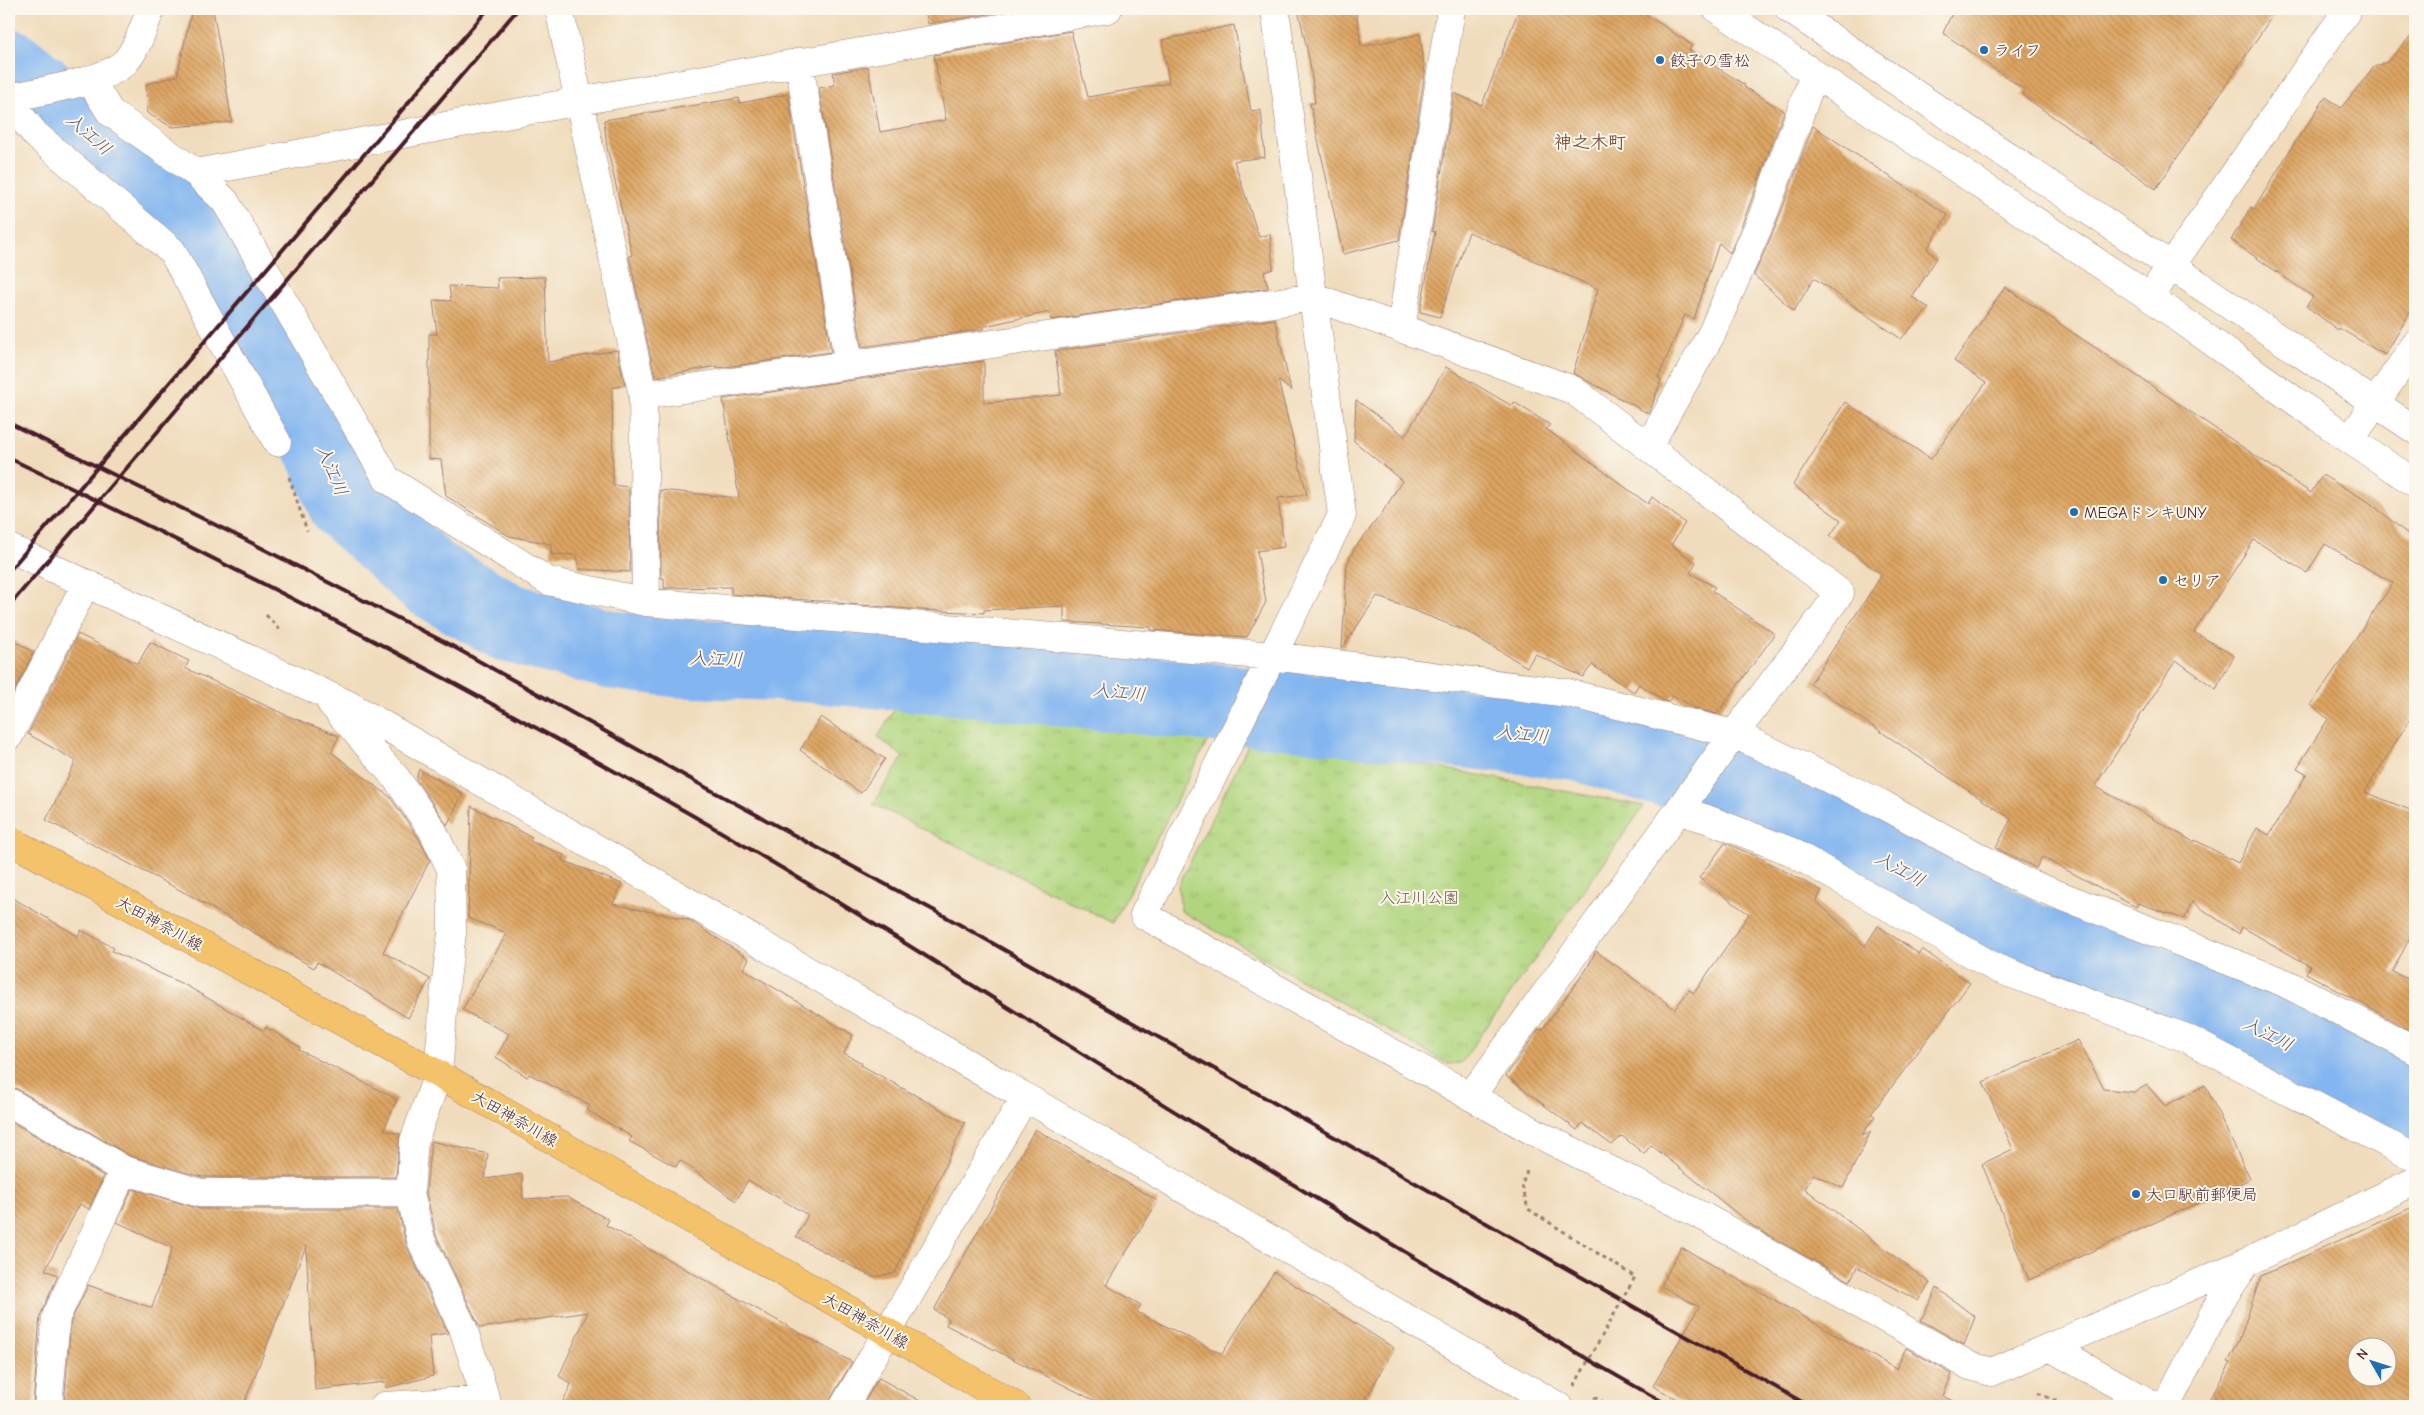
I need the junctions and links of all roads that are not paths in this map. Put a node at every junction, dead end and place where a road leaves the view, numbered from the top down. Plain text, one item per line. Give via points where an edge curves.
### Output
1 (151, 9) edge
2 (559, 9) edge
3 (1108, 9) edge
4 (1275, 9) edge
5 (1451, 9) edge
6 (1716, 9) edge
7 (1789, 9) edge
8 (2348, 9) edge
9 (799, 62) junction
10 (1814, 75) junction
11 (90, 80) junction
12 (10, 99) edge
13 (579, 100) junction
14 (196, 173) junction
15 (2172, 267) junction
16 (2148, 296) junction
17 (1314, 297) junction
18 (1401, 329) junction
19 (2415, 344) edge
20 (849, 365) junction
21 (643, 395) junction
22 (2375, 403) junction
23 (2415, 430) edge
24 (2350, 440) junction
25 (277, 442) dead end
26 (1648, 447) junction
27 (2415, 484) edge
28 (9, 548) edge
29 (86, 584) junction
30 (646, 602) junction
31 (1272, 659) junction
32 (320, 691) junction
33 (9, 736) edge
34 (1728, 742) junction
35 (1680, 812) junction
36 (9, 840) edge
37 (2415, 1050) edge
38 (438, 1074) junction
39 (1471, 1096) junction
40 (1025, 1097) junction
41 (9, 1102) edge
42 (2415, 1158) edge
43 (124, 1170) junction
44 (2415, 1181) edge
45 (410, 1193) junction
46 (2247, 1262) junction
47 (888, 1333) junction
48 (2050, 1347) junction
49 (1566, 1396) edge
50 (487, 1403) edge
51 (48, 1406) edge
52 (384, 1406) edge
53 (844, 1406) edge
54 (1016, 1406) edge
55 (2155, 1406) edge
56 (2166, 1406) edge

1 - 11 street via 133,50 123,64
2 - 13 street
3 - 9 street
4 - 17 street
5 - 18 street
6 - 10 street
7 - 15 street
8 - 15 street
9 - 13 street
9 - 20 street
10 - 16 street
10 - 26 street via 1762,218 1712,333
11 - 12 street
11 - 14 street via 110,112
12 - 25 street via 36,135 172,251
13 - 14 street
13 - 21 street
14 - 30 street via 225,201 387,479 548,581
15 - 16 street
15 - 22 street
16 - 24 street
17 - 18 street
17 - 20 street
17 - 31 street via 1342,515
18 - 26 street via 1574,390
19 - 22 street
20 - 21 street
21 - 30 street
22 - 23 street
22 - 24 street
24 - 27 street
26 - 34 street via 1840,593
28 - 29 street
29 - 32 street
29 - 33 street
30 - 31 street
31 - 34 street via 1568,693
31 - 39 street via 1144,915
32 - 38 street via 396,778 432,828 451,869 452,933
32 - 40 street
34 - 35 street
34 - 37 street via 1880,803 2023,882 2285,983
35 - 39 street
35 - 42 street via 1790,851 1996,968 2186,1038
36 - 38 main road, 大田神奈川線
38 - 45 street via 414,1142
38 - 47 main road, 大田神奈川線
39 - 48 street via 1540,1135 1706,1218 1970,1366 1992,1372
40 - 47 street
40 - 49 street
41 - 43 street
43 - 45 street via 200,1194
43 - 51 street via 56,1317
44 - 46 street
45 - 50 street via 420,1240 463,1328
46 - 48 street
46 - 56 street via 2219,1303
47 - 53 street
47 - 54 main road, 大田神奈川線
48 - 55 street
50 - 52 street

